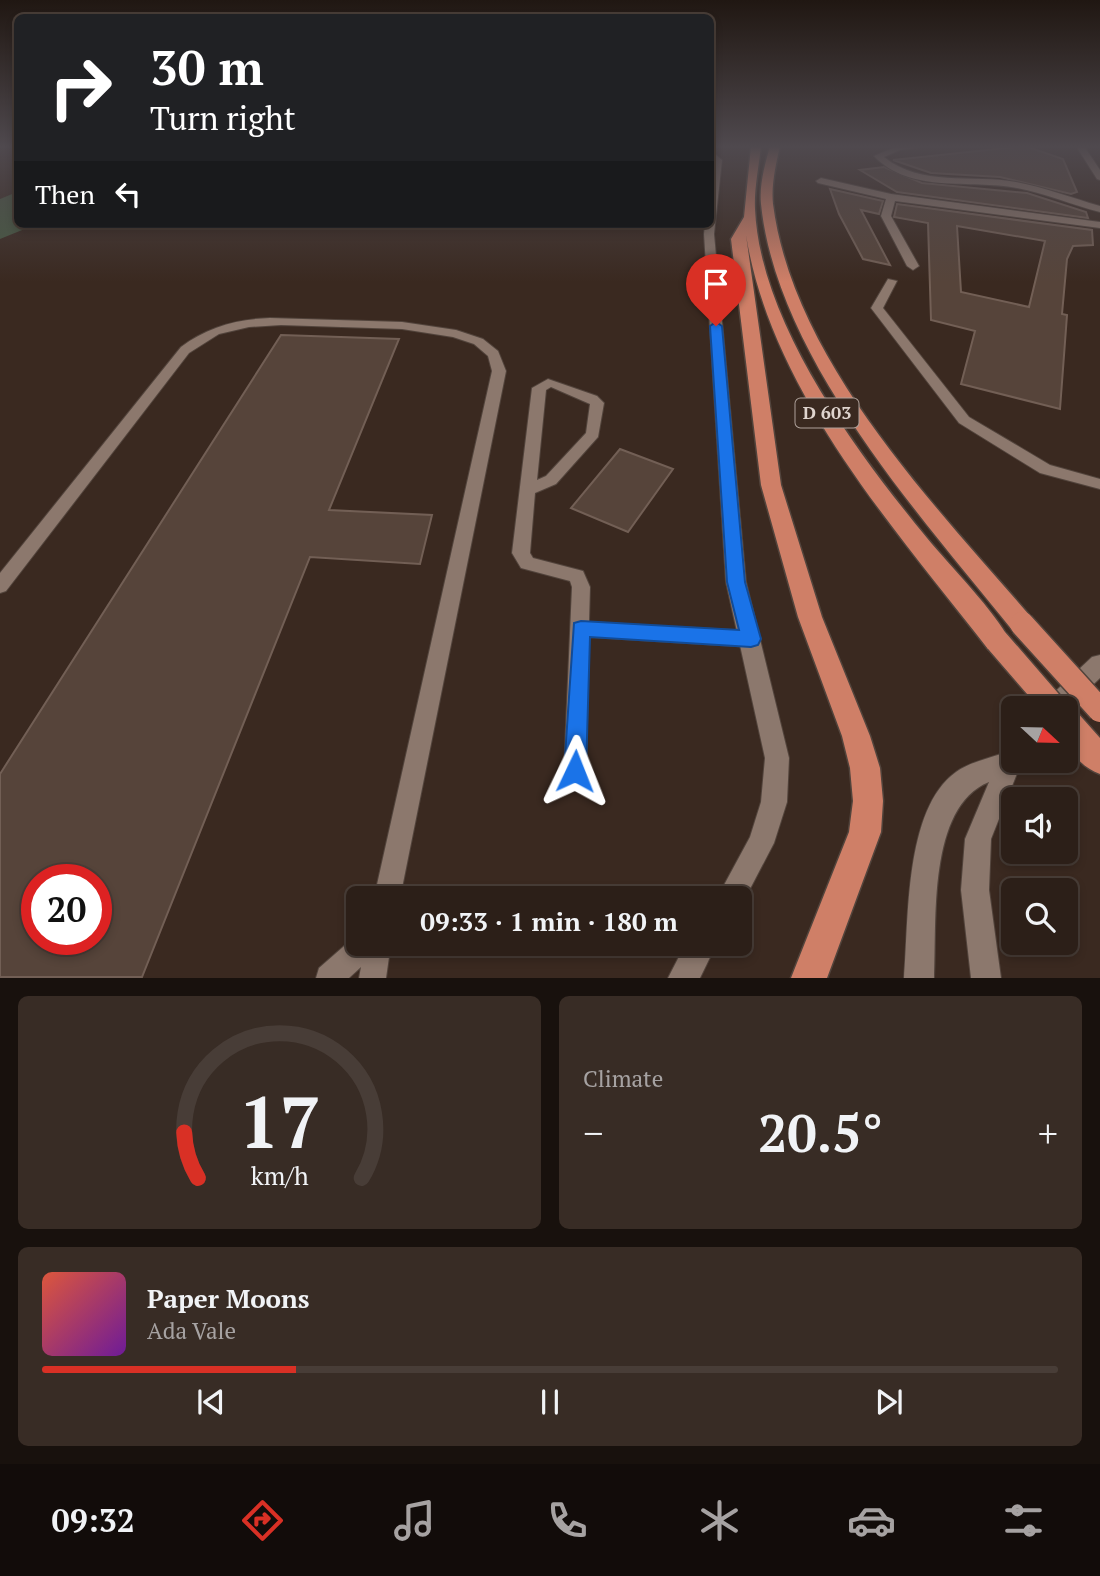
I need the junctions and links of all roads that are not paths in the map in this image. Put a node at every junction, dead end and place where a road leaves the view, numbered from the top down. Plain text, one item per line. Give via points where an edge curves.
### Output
1 (747, 192) edge
2 (768, 192) edge
3 (868, 192) edge
4 (1038, 192) edge
5 (891, 197) junction
6 (1100, 209) edge
7 (748, 220) junction
8 (1100, 225) edge
9 (710, 228) edge
10 (913, 266) dead end
11 (892, 282) dead end
12 (1100, 484) edge
13 (528, 490) junction
14 (0, 586) edge
15 (581, 629) junction
16 (751, 639) junction
17 (1100, 664) edge
18 (1043, 696) edge
19 (1067, 696) edge
20 (1100, 710) edge
21 (1078, 734) edge
22 (1100, 760) edge
23 (1001, 763) edge
24 (575, 771) dead end
25 (1004, 774) edge
26 (390, 886) edge
27 (738, 886) edge
28 (352, 956) edge
29 (376, 956) edge
30 (695, 956) edge
31 (329, 978) edge
32 (372, 978) edge
33 (683, 978) edge
34 (809, 978) edge
35 (919, 978) edge
36 (986, 978) edge

1 - 7 highway, D 603
2 - 20 highway, D 603, bridge via 769,220 783,276 815,344 868,429 1022,624
3 - 5 street
4 - 6 street
5 - 8 street
5 - 10 street via 886,216
7 - 18 highway, D 603, bridge via 772,308 814,393 878,490
7 - 34 highway via 738,239 771,485 810,617 856,736 868,801 865,832
9 - 16 street via 736,582
11 - 12 lane via 877,308 964,421 1045,469
13 - 13 lane via 551,480 593,434 597,404 592,399 554,384 539,388
13 - 15 lane via 521,554 527,563 577,576
14 - 26 lane via 185,350 206,335 263,322 410,326 459,334 491,350 499,371
15 - 16 lane
15 - 24 lane
16 - 27 street via 777,758 775,802 761,843
17 - 19 street
21 - 22 highway
23 - 35 street via 962,782 935,830 925,874
25 - 36 street via 978,839 975,890
28 - 31 lane
29 - 32 lane
30 - 33 street

